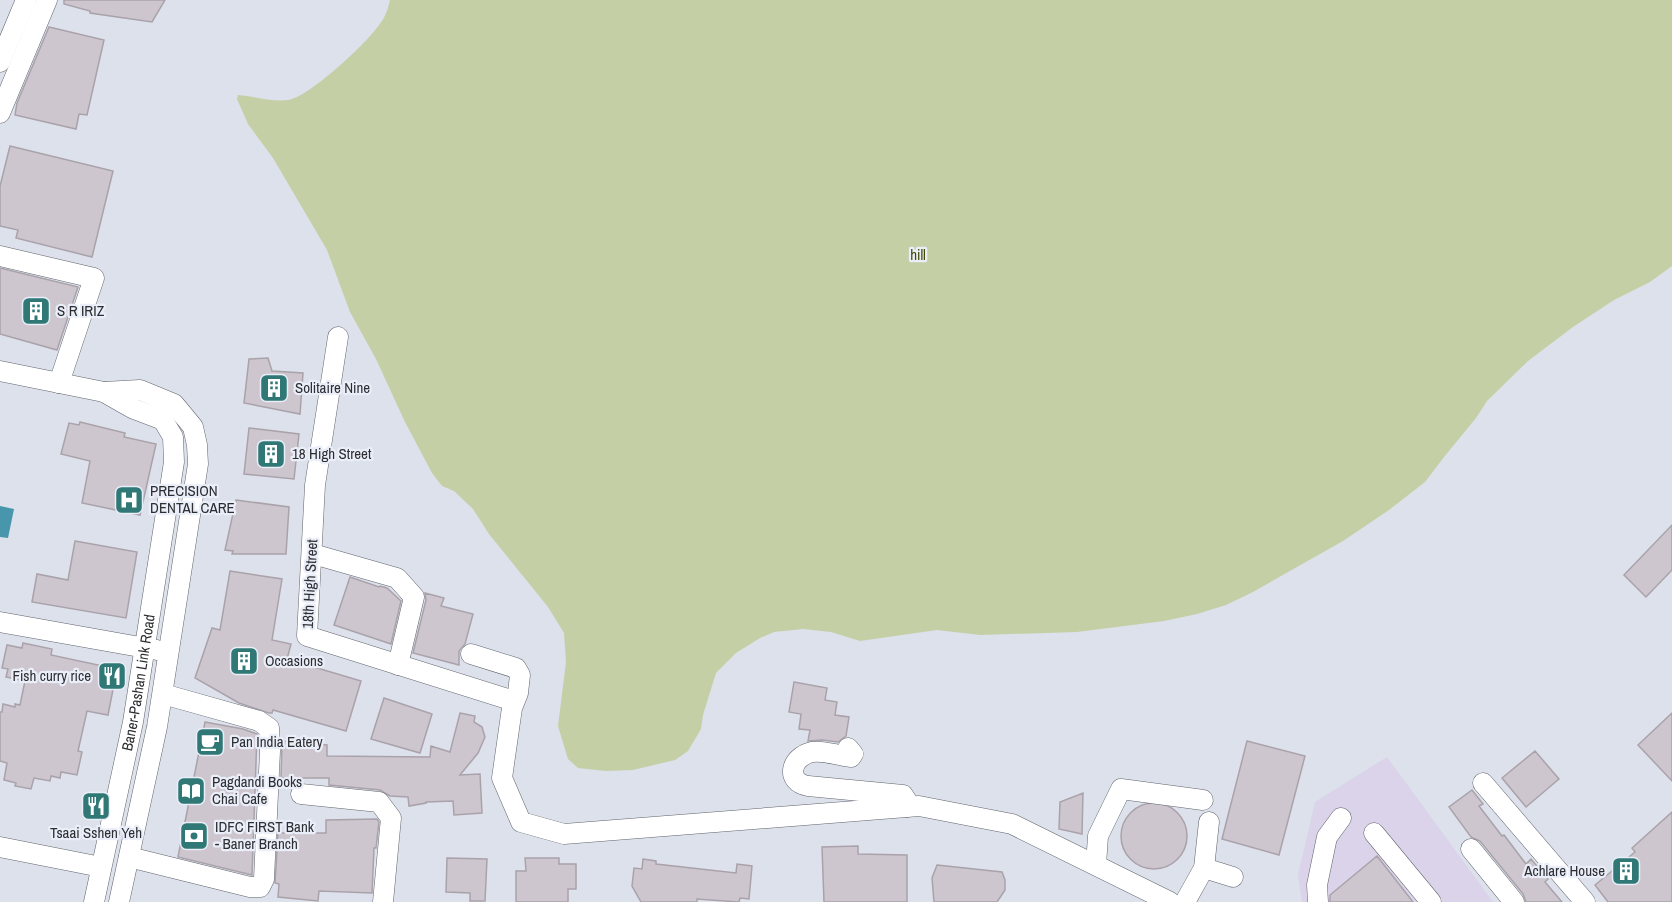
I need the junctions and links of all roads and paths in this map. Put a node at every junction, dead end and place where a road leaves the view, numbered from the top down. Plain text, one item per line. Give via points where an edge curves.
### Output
1 (26, 0) edge
2 (47, 0) edge
3 (0, 62) edge
4 (0, 113) edge
5 (0, 256) edge
6 (338, 337) dead end
7 (0, 371) edge
8 (59, 383) junction
9 (104, 393) junction
10 (174, 462) junction
11 (198, 464) junction
12 (313, 554) junction
13 (3, 622) edge
14 (145, 648) junction
15 (170, 652) junction
16 (471, 654) dead end
17 (398, 665) junction
18 (163, 694) junction
19 (514, 701) junction
20 (848, 748) dead end
21 (1483, 783) dead end
22 (301, 794) dead end
23 (1203, 800) dead end
24 (907, 807) junction
25 (1341, 818) dead end
26 (1209, 822) dead end
27 (1374, 833) dead end
28 (0, 847) edge
29 (1471, 849) dead end
30 (129, 857) junction
31 (1096, 865) junction
32 (101, 867) junction
33 (1204, 868) junction
34 (1233, 877) dead end
35 (94, 902) edge
36 (119, 902) edge
37 (383, 902) edge
38 (1170, 902) edge
39 (1185, 902) edge
40 (1318, 902) edge
41 (1431, 902) edge
42 (1514, 902) edge
43 (1585, 902) edge

1 - 3 street
2 - 4 street
5 - 8 street via 94,278
6 - 12 street, 18th High Street via 315,485
7 - 8 street, Baner-Pashan Link Road
8 - 9 street, Baner-Pashan Link Road
9 - 10 street, Baner-Pashan Link Road via 163,420 173,437
9 - 11 street, Baner-Pashan Link Road via 140,390 174,404 193,427
10 - 11 street
10 - 14 street, Baner-Pashan Link Road
11 - 15 street, Baner-Pashan Link Road
12 - 17 street, 18th High Street via 307,636
12 - 17 street via 397,578 414,597
13 - 14 street
14 - 15 street
14 - 32 street, Baner-Pashan Link Road
15 - 18 street, Baner-Pashan Link Road
16 - 19 street via 516,668 520,675
17 - 19 street, 18th High Street
18 - 30 street, Baner-Pashan Link Road
18 - 30 street via 269,728 264,879 260,887 250,887
19 - 24 street via 502,778 521,822 564,834
20 - 24 street via 851,757 815,752 800,756 795,760 795,778 800,785 903,795
21 - 43 street
22 - 37 street via 379,802 392,818
23 - 31 street via 1121,789 1098,836
24 - 31 street via 1012,824
25 - 40 street via 1328,837 1317,885
26 - 33 street
27 - 41 street
28 - 32 street
29 - 42 street
30 - 36 street, Baner-Pashan Link Road
31 - 38 street
32 - 35 street, Baner-Pashan Link Road
33 - 34 street
33 - 39 street

